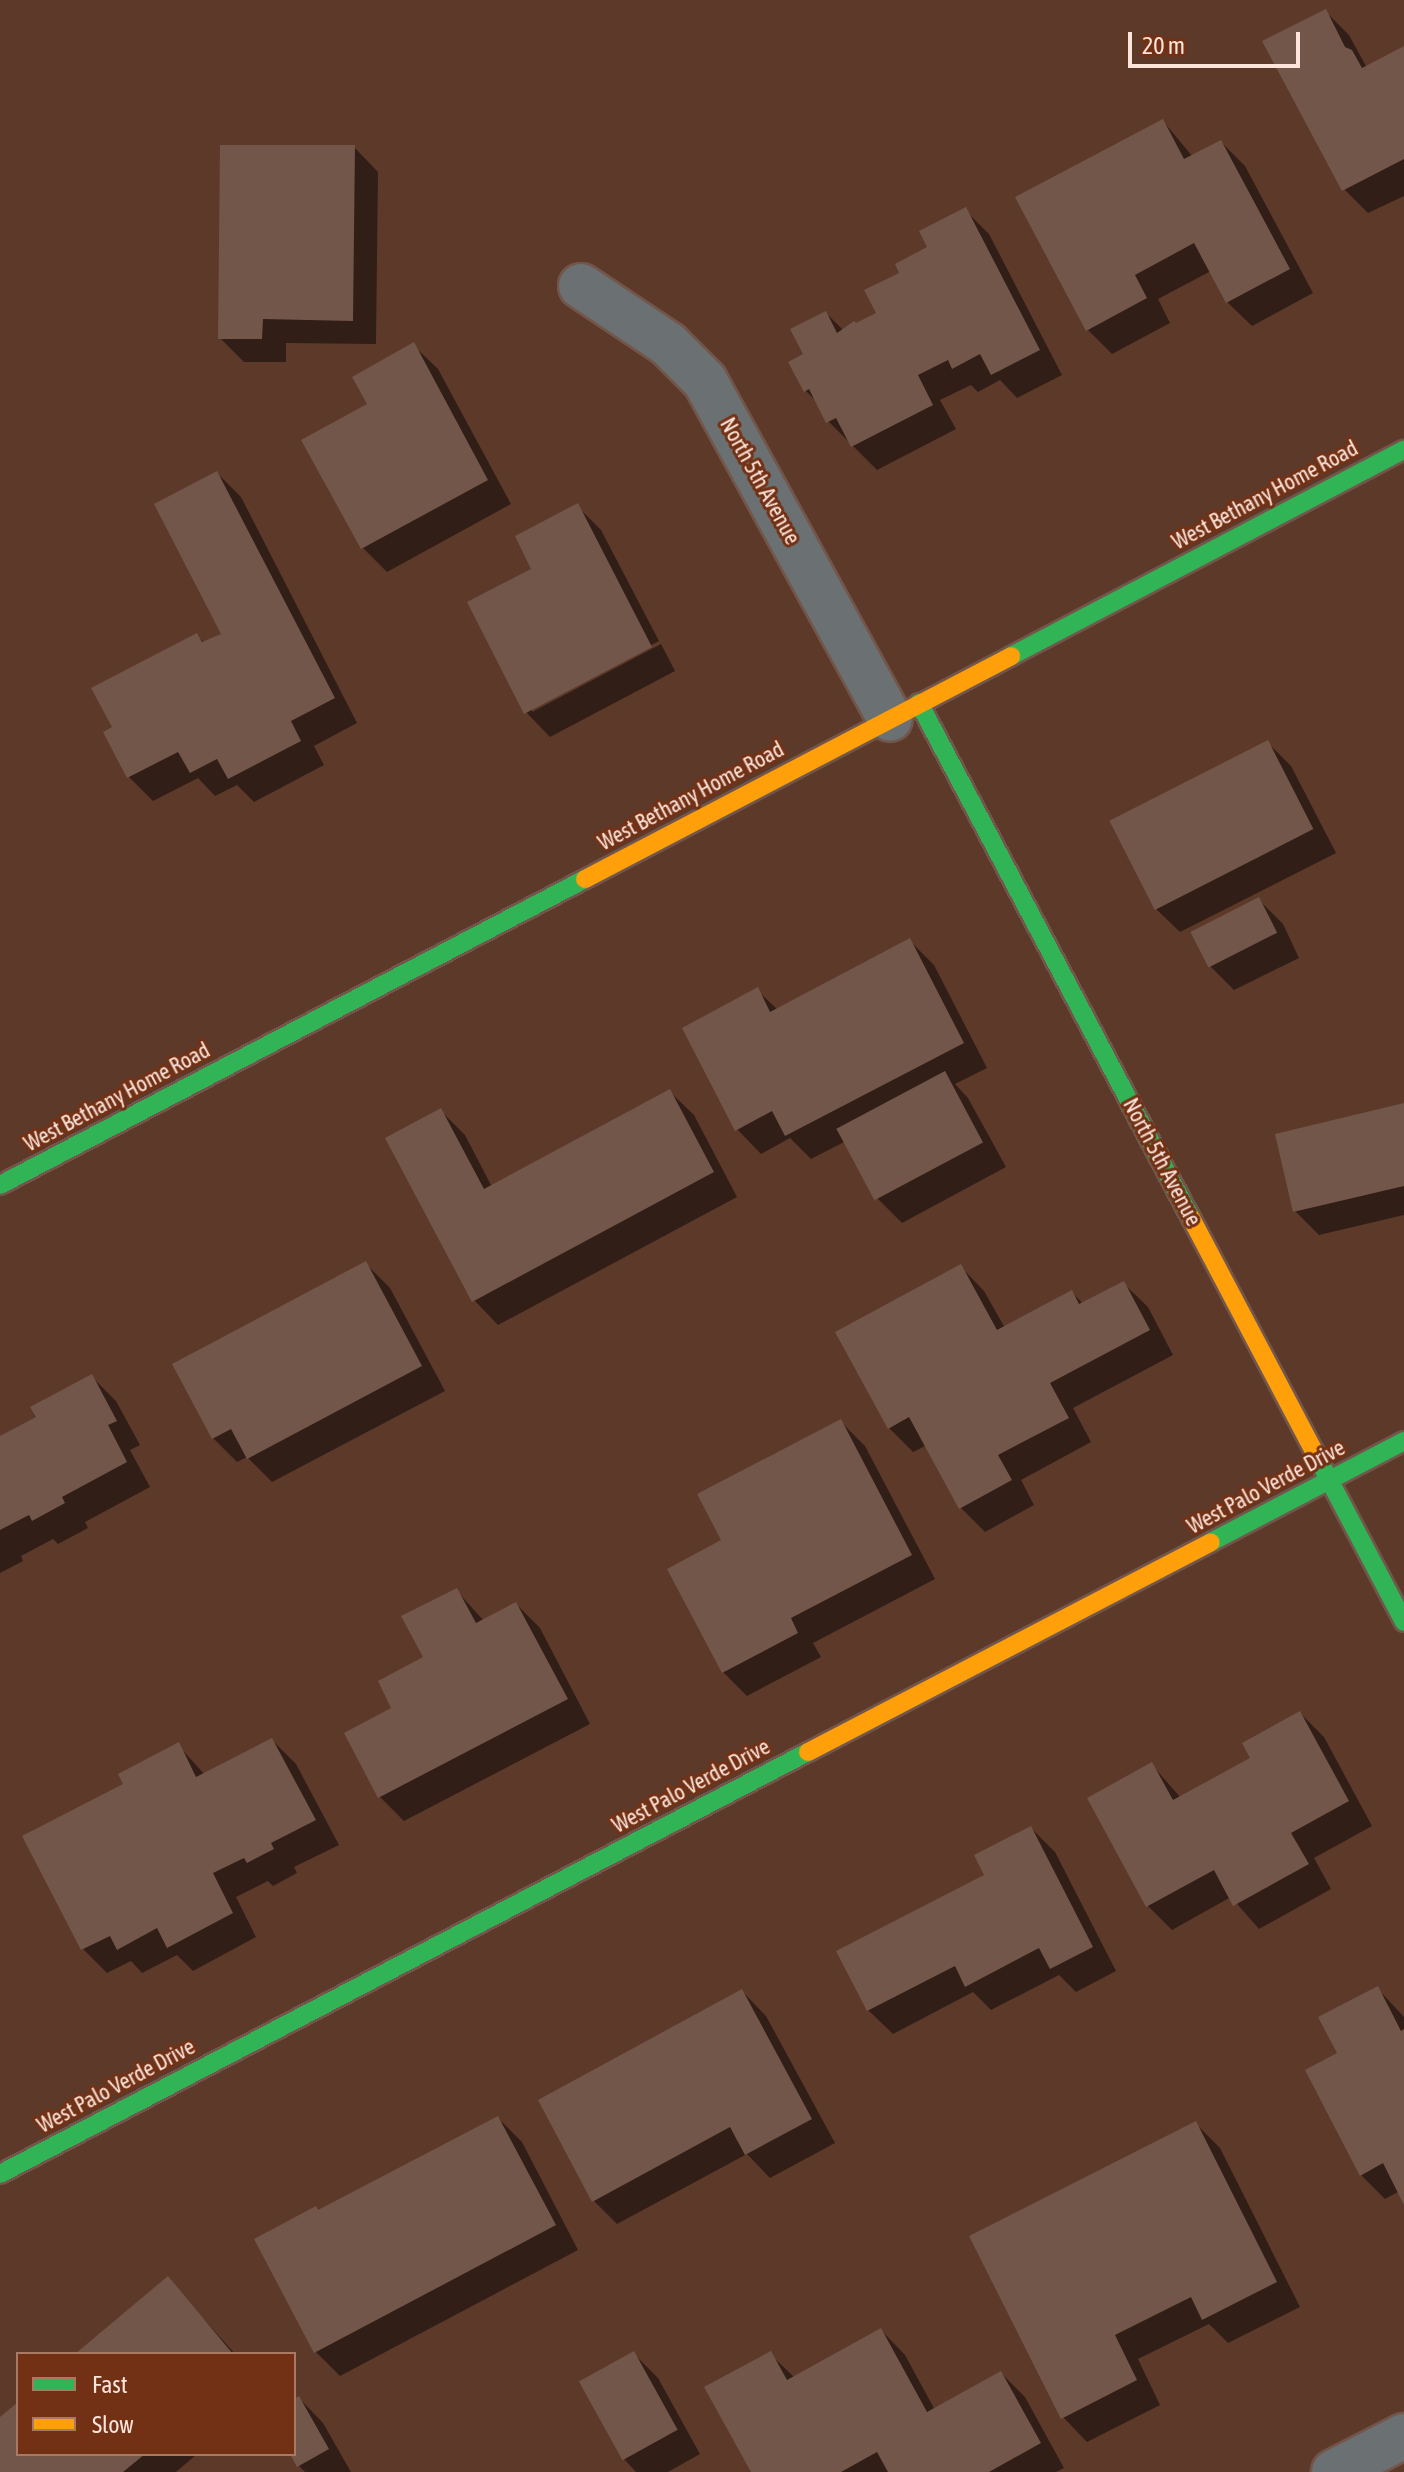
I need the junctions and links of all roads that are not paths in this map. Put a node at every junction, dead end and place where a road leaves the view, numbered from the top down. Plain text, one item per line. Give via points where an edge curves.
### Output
1 (581, 286) dead end
2 (1404, 450) edge
3 (904, 711) junction
4 (0, 1185) edge
5 (1404, 1441) edge
6 (1329, 1481) junction
7 (1404, 1622) edge
8 (0, 2174) edge
9 (1404, 2436) edge
10 (1334, 2472) edge

1 - 3 street, North 5th Avenue via 668,344 705,381
2 - 3 street, West Bethany Home Road
3 - 4 street, West Bethany Home Road
3 - 6 street, North 5th Avenue
5 - 6 street, West Palo Verde Drive
6 - 7 street, North 5th Avenue
6 - 8 street, West Palo Verde Drive
9 - 10 street

